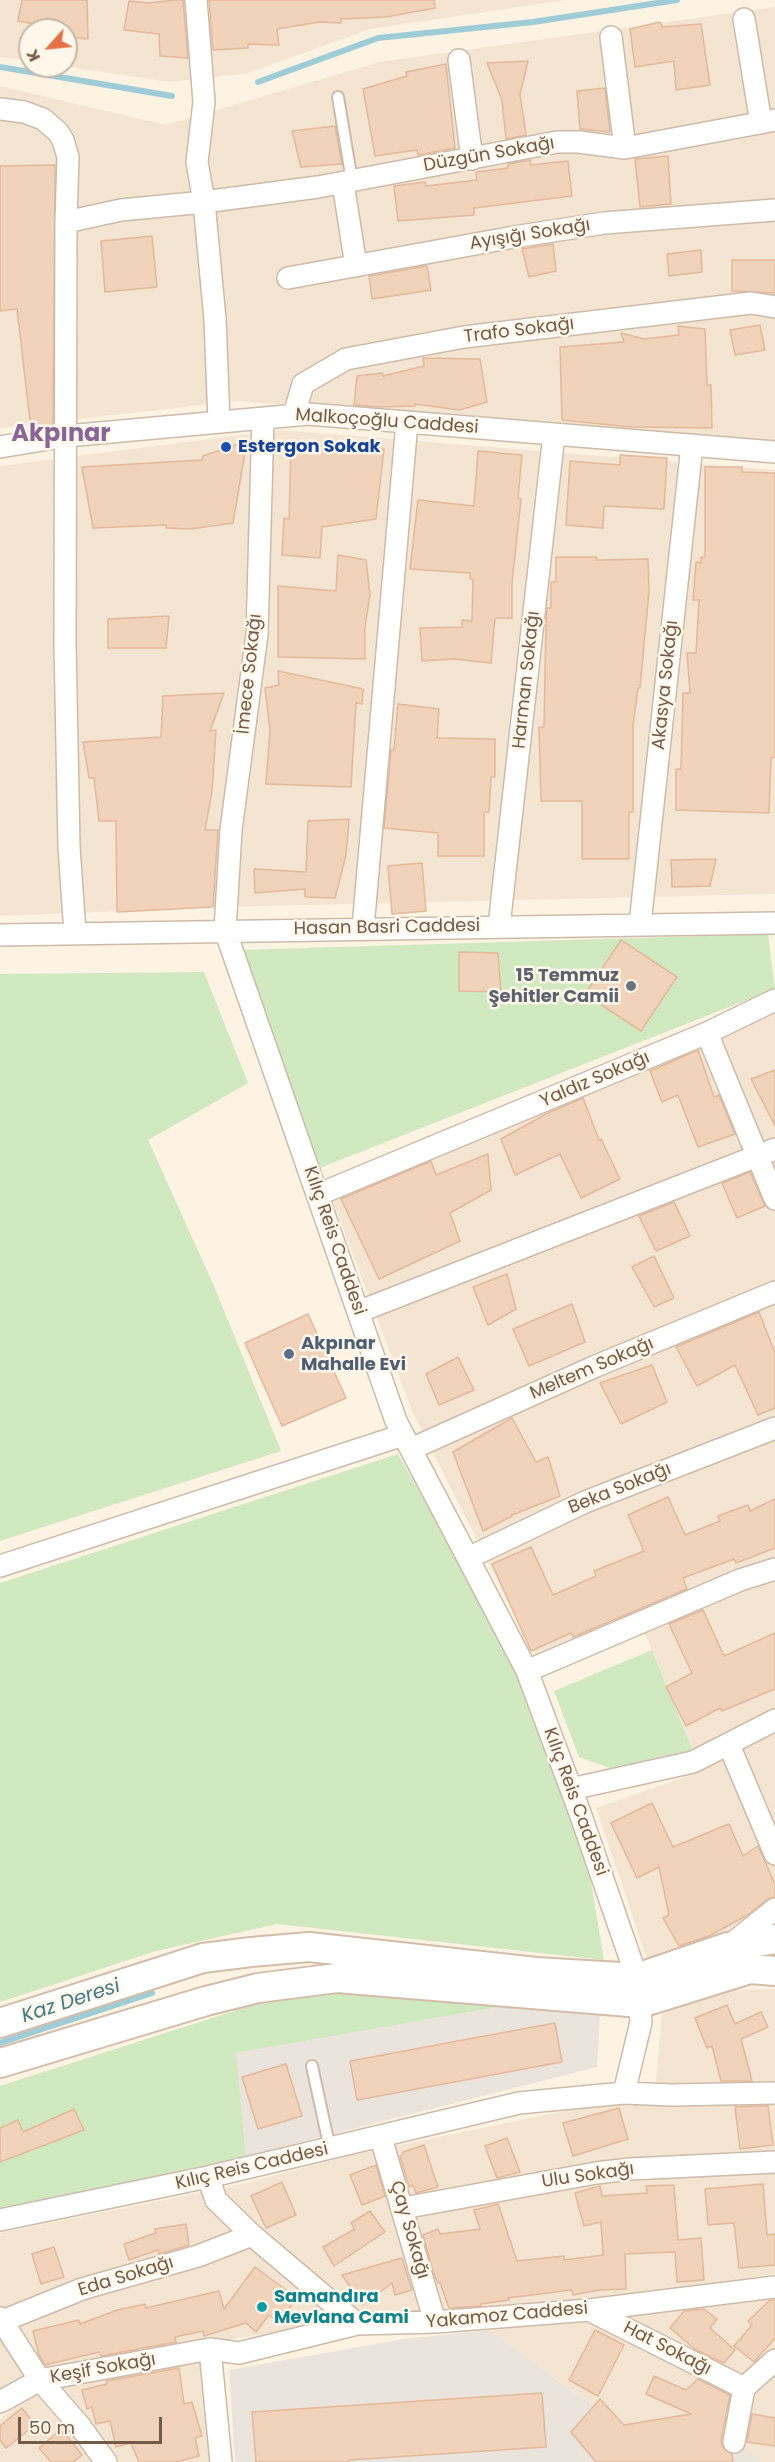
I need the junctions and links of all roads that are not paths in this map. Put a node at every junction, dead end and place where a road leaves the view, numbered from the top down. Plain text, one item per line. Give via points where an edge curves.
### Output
1 (196, 0) edge
2 (744, 19) dead end
3 (611, 37) dead end
4 (459, 60) dead end
5 (338, 97) dead end
6 (0, 109) edge
7 (768, 121) edge
8 (626, 148) junction
9 (472, 159) junction
10 (348, 182) junction
11 (204, 202) junction
12 (775, 210) edge
13 (66, 222) junction
14 (356, 266) junction
15 (288, 278) dead end
16 (775, 307) edge
17 (294, 416) junction
18 (263, 418) junction
19 (219, 422) junction
20 (407, 422) junction
21 (554, 434) junction
22 (67, 436) junction
23 (692, 445) junction
24 (0, 447) edge
25 (775, 452) edge
26 (775, 923) edge
27 (640, 924) junction
28 (499, 926) junction
29 (363, 928) junction
30 (225, 930) junction
31 (75, 933) junction
32 (0, 934) edge
33 (775, 1000) edge
34 (707, 1033) junction
35 (766, 1153) edge
36 (317, 1195) junction
37 (775, 1199) edge
38 (775, 1292) edge
39 (358, 1312) junction
40 (775, 1428) edge
41 (407, 1442) junction
42 (468, 1558) junction
43 (0, 1566) edge
44 (775, 1569) edge
45 (527, 1671) junction
46 (775, 1720) edge
47 (729, 1745) junction
48 (571, 1790) junction
49 (775, 1854) edge
50 (775, 1909) edge
51 (775, 1940) edge
52 (728, 1947) junction
53 (775, 1971) edge
54 (639, 1991) junction
55 (0, 2023) edge
56 (0, 2063) edge
57 (312, 2066) dead end
58 (624, 2093) junction
59 (775, 2093) edge
60 (381, 2138) junction
61 (330, 2149) junction
62 (775, 2162) edge
63 (208, 2177) junction
64 (403, 2208) junction
65 (0, 2220) edge
66 (252, 2235) junction
67 (775, 2288) edge
68 (589, 2310) junction
69 (0, 2320) edge
70 (435, 2322) junction
71 (357, 2325) junction
72 (210, 2349) junction
73 (775, 2360) edge
74 (40, 2380) junction
75 (744, 2388) junction
76 (0, 2402) edge
77 (734, 2442) dead end
78 (106, 2462) edge
79 (221, 2462) edge

1 - 11 street via 204,102 197,162
2 - 7 street
3 - 8 street
4 - 9 street
5 - 10 lane
6 - 13 street via 43,118 63,140 68,158
7 - 8 street, Düzgün Sokağı
8 - 9 street, Düzgün Sokağı via 557,142
9 - 10 street, Düzgün Sokağı
10 - 11 street, Düzgün Sokağı
10 - 14 street
11 - 13 street, Düzgün Sokağı via 121,210
11 - 19 street via 215,319
12 - 14 street, Ayışığı Sokağı via 604,223
13 - 22 street
14 - 15 street, Ayışığı Sokağı
16 - 17 street, Trafo Sokağı via 752,303 464,337 346,359 303,384
17 - 18 street, Malkoçoğlu Caddesi
17 - 20 street, Malkoçoğlu Caddesi
18 - 19 street, Malkoçoğlu Caddesi
18 - 30 street, İmece Sokağı via 257,634 231,830
19 - 22 street, Malkoçoğlu Caddesi
20 - 21 street, Malkoçoğlu Caddesi
20 - 29 street
21 - 23 street, Malkoçoğlu Caddesi
21 - 28 street, Harman Sokağı
22 - 24 street, Malkoçoğlu Caddesi
22 - 31 street via 65,644 69,847
23 - 25 street, Malkoçoğlu Caddesi
23 - 27 street, Akasya Sokağı
26 - 27 street, Hasan Basri Caddesi
27 - 28 street, Hasan Basri Caddesi
28 - 29 street, Hasan Basri Caddesi
29 - 30 street, Hasan Basri Caddesi
30 - 31 street, Hasan Basri Caddesi
30 - 36 street, Kılıç Reis Caddesi
31 - 32 street, Hasan Basri Caddesi
33 - 34 street, Yaldız Sokağı
34 - 35 street
34 - 36 street, Yaldız Sokağı
35 - 37 street
35 - 39 street
36 - 39 street, Kılıç Reis Caddesi
38 - 41 street, Meltem Sokağı
39 - 41 street, Kılıç Reis Caddesi
40 - 42 street, Beka Sokağı via 585,1502
41 - 42 street, Kılıç Reis Caddesi
41 - 43 street, Meltem Sokağı
42 - 45 street, Kılıç Reis Caddesi
44 - 45 street via 740,1580
45 - 48 street, Kılıç Reis Caddesi
46 - 47 street
47 - 48 street via 693,1761
47 - 49 street
48 - 54 street, Kılıç Reis Caddesi
50 - 52 street
51 - 52 main road
52 - 54 main road
53 - 54 main road via 750,1969
54 - 55 main road via 536,1972 309,1947 203,1958
54 - 56 main road via 337,1978 258,1988 206,2001
54 - 58 street, Kılıç Reis Caddesi via 641,2022
57 - 61 lane
58 - 59 street
58 - 60 street, Kılıç Reis Caddesi via 519,2103
60 - 61 street, Kılıç Reis Caddesi
60 - 64 street, Çay Sokağı
61 - 63 street, Kılıç Reis Caddesi
62 - 64 street, Ulu Sokağı via 619,2170
63 - 65 street, Kılıç Reis Caddesi
63 - 66 street via 216,2200
64 - 70 street, Çay Sokağı
66 - 69 street, Eda Sokağı via 198,2256 81,2289
66 - 71 street
67 - 68 street, Yakamoz Caddesi
68 - 70 street, Yakamoz Caddesi
68 - 75 street, Hat Sokağı
69 - 74 street
70 - 71 street, Yakamoz Caddesi
71 - 72 street, Yakamoz Caddesi via 239,2353
72 - 74 street, Keşif Sokağı
72 - 79 street
73 - 75 street
74 - 76 street, Keşif Sokağı
74 - 78 street
75 - 77 street

